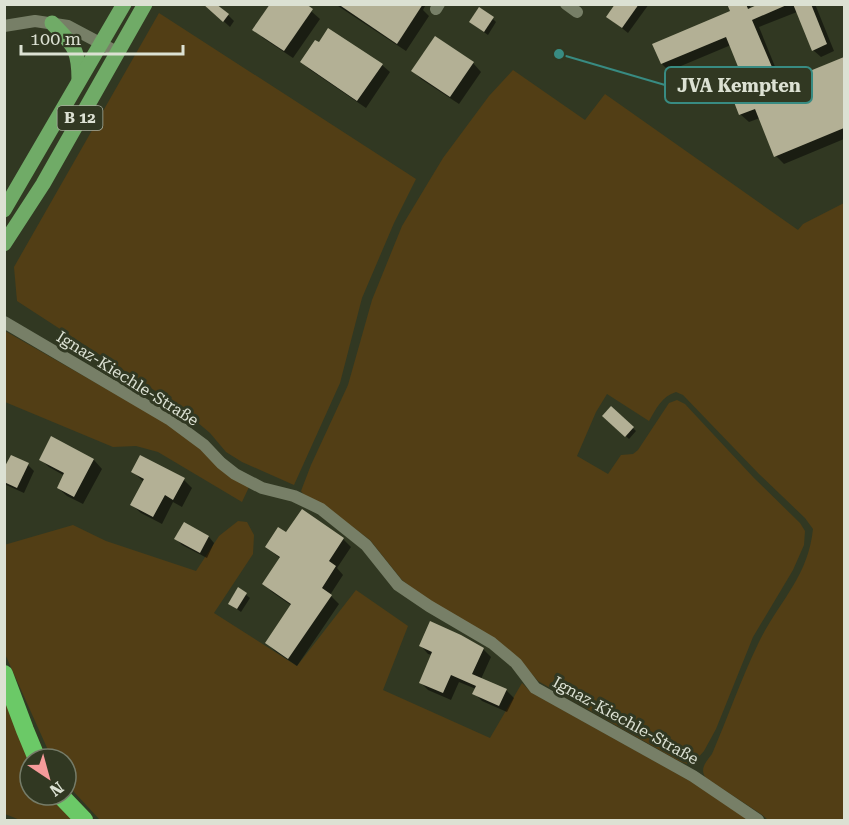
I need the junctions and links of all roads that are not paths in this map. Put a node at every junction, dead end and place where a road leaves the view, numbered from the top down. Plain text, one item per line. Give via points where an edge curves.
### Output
1 (123, 4) edge
2 (145, 4) edge
3 (52, 23) junction
4 (4, 26) edge
5 (100, 44) junction
6 (117, 52) junction
7 (79, 80) junction
8 (4, 210) edge
9 (4, 244) edge
10 (7, 323) edge
11 (4, 674) edge
12 (32, 747) edge
13 (72, 807) edge
14 (84, 820) edge
15 (758, 820) edge

1 - 5 main road, B 12
2 - 6 main road, B 12
3 - 4 street via 35,21
3 - 5 street via 68,26
3 - 7 main road via 73,45 79,62
5 - 6 street
5 - 7 main road, B 12
6 - 9 main road, B 12 via 43,184
7 - 8 main road, B 12
10 - 15 street, Ignaz-Kiechle-Straße via 169,419 235,474 321,509 366,545 398,585 492,643 516,663 535,688 693,776
11 - 12 highway
13 - 14 highway

